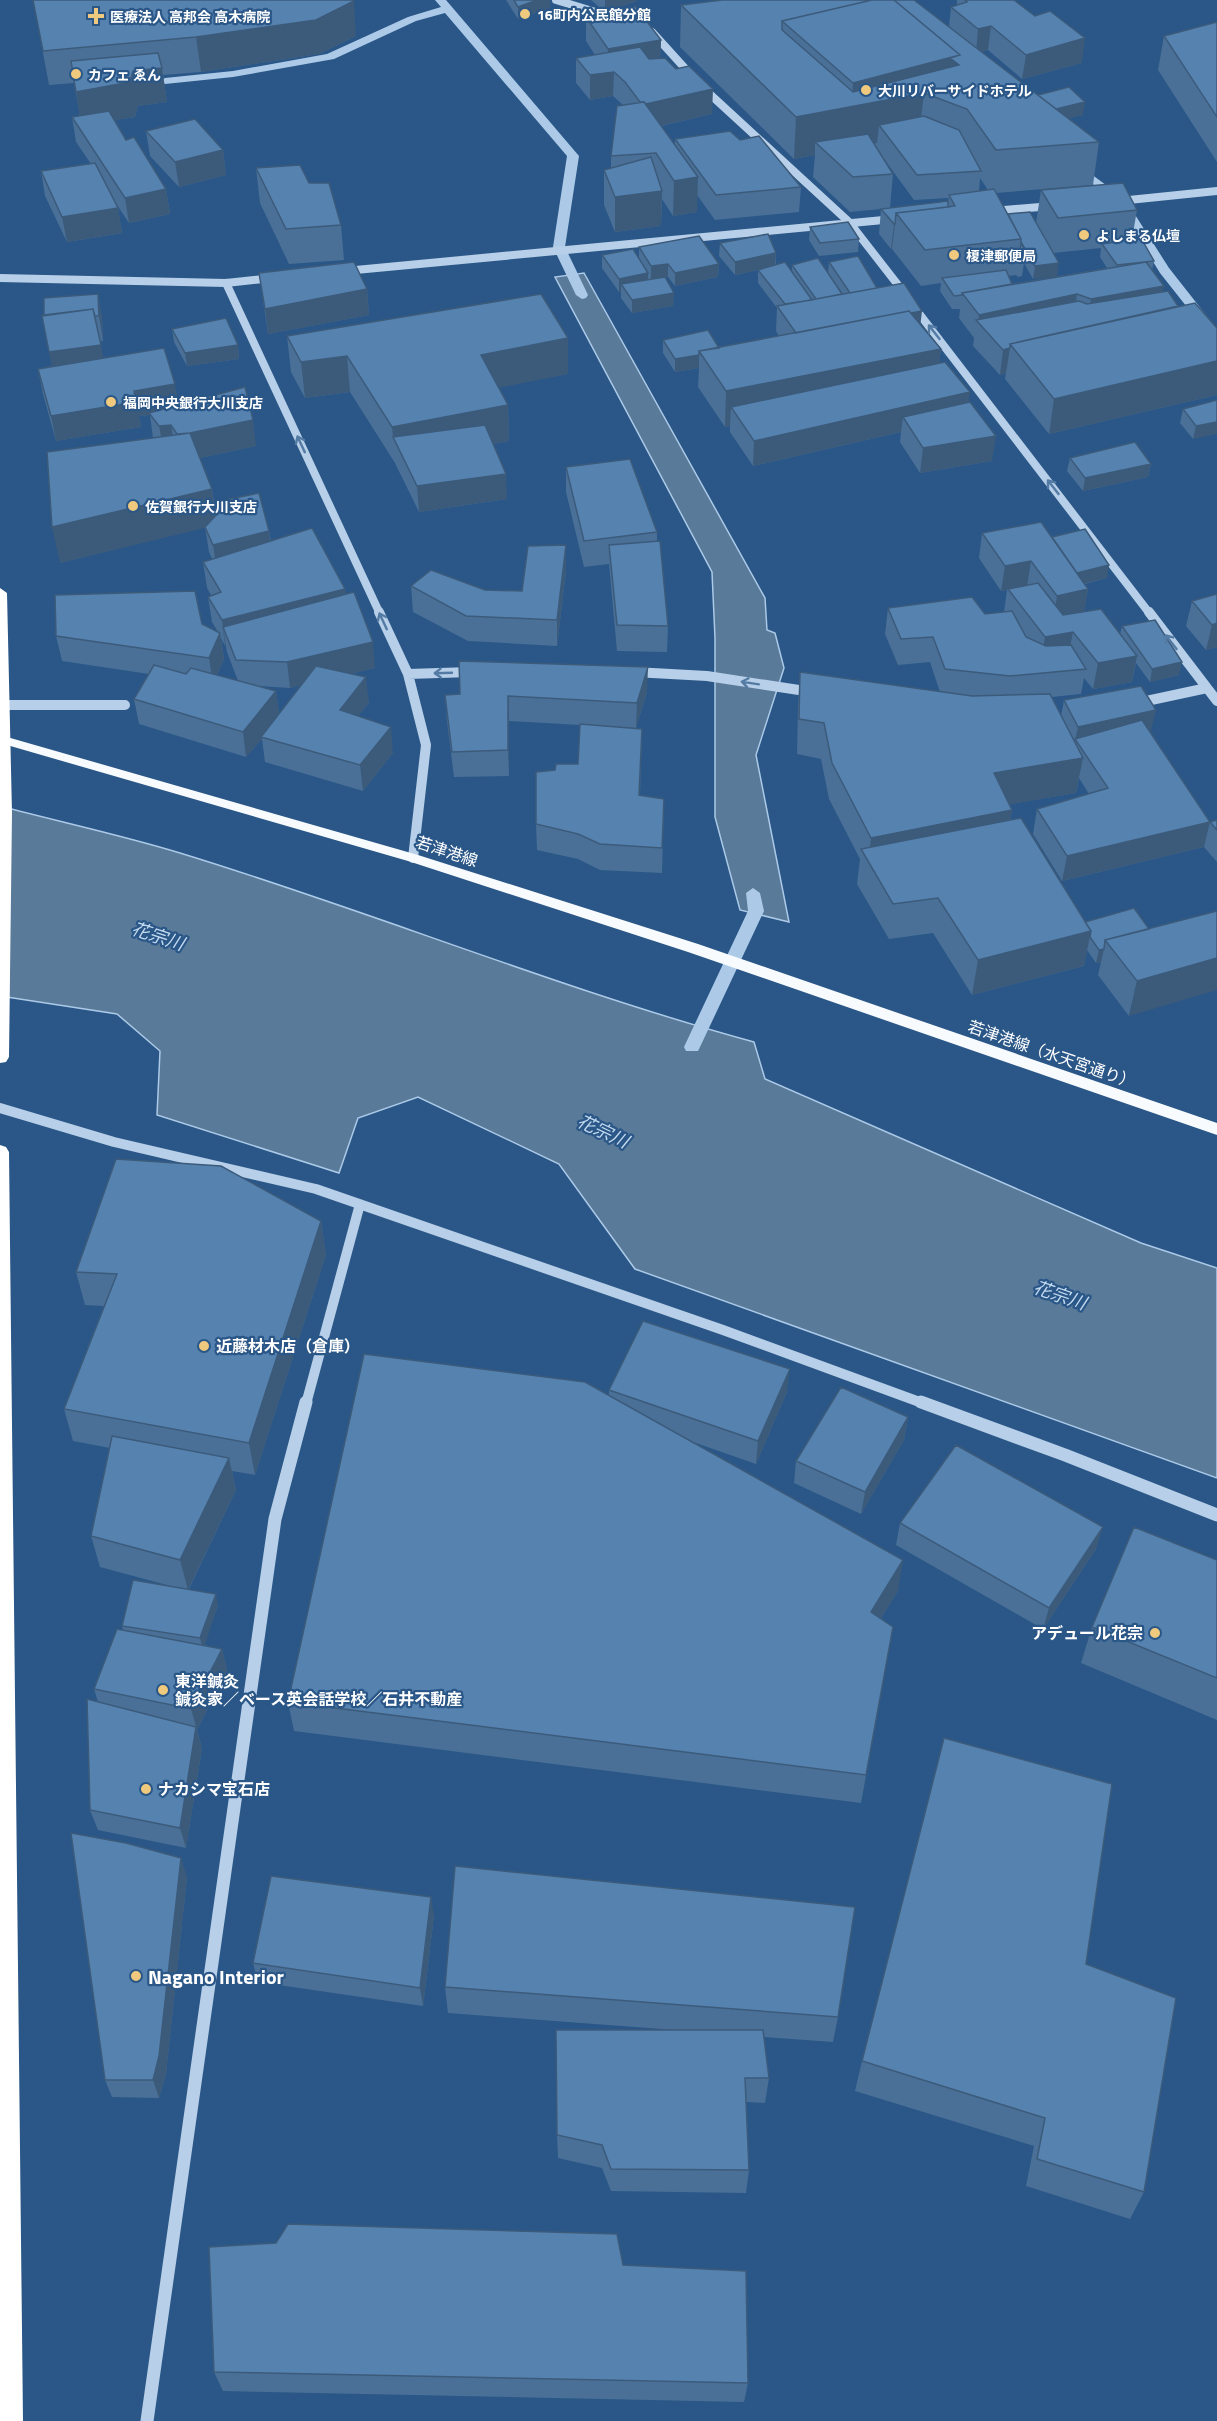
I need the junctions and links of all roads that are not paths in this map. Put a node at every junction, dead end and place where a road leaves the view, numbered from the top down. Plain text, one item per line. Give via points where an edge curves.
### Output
1 (556, 0) edge
2 (618, 19) edge
3 (648, 28) edge
4 (1217, 191) edge
5 (1109, 202) edge
6 (1062, 206) edge
7 (979, 212) edge
8 (908, 218) edge
9 (849, 222) junction
10 (330, 273) edge
11 (284, 277) edge
12 (0, 278) edge
13 (226, 283) junction
14 (0, 593) edge
15 (1, 670) edge
16 (476, 672) edge
17 (626, 672) edge
18 (408, 674) junction
19 (1207, 688) junction
20 (825, 694) edge
21 (1217, 701) edge
22 (1131, 704) edge
23 (2, 705) junction
24 (125, 705) dead end
25 (3, 739) junction
26 (413, 858) junction
27 (876, 1012) joint
28 (0, 1057) edge
29 (0, 1108) edge
30 (1217, 1129) edge
31 (0, 1152) edge
32 (360, 1204) junction
33 (1217, 1515) edge
34 (2, 1640) edge
35 (11, 2421) edge
36 (147, 2421) edge

1 - 2 street
3 - 9 street via 700,86
4 - 5 street
6 - 7 street
8 - 9 street
9 - 10 street
19 -> 9 street
11 - 13 street
12 - 13 street
18 -> 13 street
14 - 15 highway
15 - 23 highway
16 -> 18 street
20 -> 17 street via 711,677
18 - 26 street via 426,745
19 - 21 street
19 - 22 street
23 - 24 street
23 - 25 highway
25 - 26 main road, 若津港線
25 - 28 highway
26 - 27 main road, 若津港線
27 - 30 main road, 若津港線（水天宮通り）
29 - 32 street via 114,1142 316,1189
31 - 34 highway
32 - 33 street via 723,1330
32 - 36 street via 275,1520
34 - 35 highway

